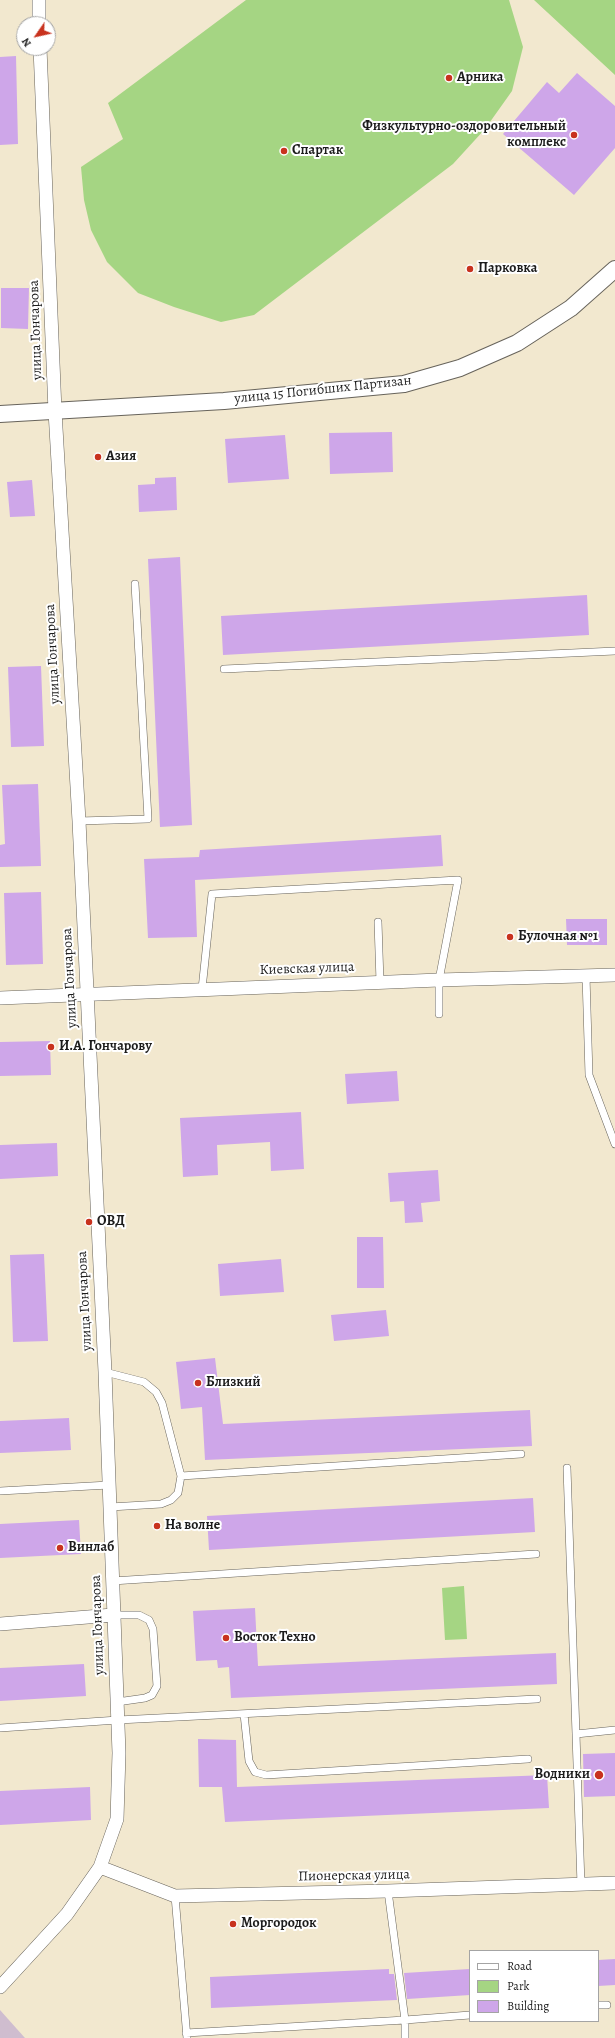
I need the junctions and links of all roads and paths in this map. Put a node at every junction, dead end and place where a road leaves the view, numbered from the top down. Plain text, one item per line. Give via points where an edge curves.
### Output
1 (38, 0) edge
2 (39, 16) edge
3 (40, 56) edge
4 (615, 269) edge
5 (55, 411) junction
6 (0, 414) edge
7 (135, 584) dead end
8 (615, 651) edge
9 (224, 668) dead end
10 (79, 821) junction
11 (378, 922) dead end
12 (615, 975) edge
13 (586, 976) junction
14 (439, 980) junction
15 (380, 982) junction
16 (202, 989) junction
17 (87, 994) junction
18 (0, 998) edge
19 (439, 1014) dead end
20 (615, 1144) edge
21 (105, 1372) junction
22 (521, 1454) dead end
23 (567, 1468) dead end
24 (181, 1476) junction
25 (109, 1485) junction
26 (0, 1491) edge
27 (110, 1507) junction
28 (536, 1554) dead end
29 (112, 1581) junction
30 (113, 1615) junction
31 (0, 1624) edge
32 (537, 1699) dead end
33 (117, 1702) junction
34 (244, 1714) junction
35 (118, 1720) junction
36 (0, 1728) edge
37 (615, 1730) edge
38 (576, 1734) junction
39 (528, 1759) dead end
40 (100, 1867) junction
41 (615, 1883) edge
42 (580, 1885) junction
43 (388, 1891) junction
44 (175, 1896) junction
45 (0, 1987) edge
46 (607, 2004) dead end
47 (599, 2005) edge
48 (469, 2015) edge
49 (405, 2020) junction
50 (186, 2035) edge
51 (405, 2038) edge

1 - 2 street
3 - 5 street, улица Гончарова
4 - 5 street, улица 15 Погибших Партизан via 571,308 517,343 460,368 404,384 224,401
5 - 6 street, улица 15 Погибших Партизан
5 - 10 street, улица Гончарова
7 - 10 lane via 148,819
8 - 9 lane
10 - 17 street, улица Гончарова
11 - 15 lane
12 - 13 street, Киевская улица
13 - 14 street, Киевская улица
13 - 20 lane via 589,1076
14 - 15 street, Киевская улица
14 - 16 lane via 458,880 212,894
14 - 19 lane
15 - 16 street, Киевская улица
16 - 17 street, Киевская улица
17 - 18 street, Киевская улица
17 - 21 street, улица Гончарова
21 - 24 lane via 144,1382 156,1392 162,1403
21 - 25 street, улица Гончарова
22 - 24 lane
23 - 38 lane
24 - 27 lane via 178,1493 162,1504
25 - 26 lane
25 - 27 street, улица Гончарова
27 - 29 street, улица Гончарова
28 - 29 lane
29 - 30 street, улица Гончарова
30 - 31 street
30 - 33 street, улица Гончарова
30 - 33 lane via 139,1615 149,1620 153,1629 157,1686 152,1694 145,1698
32 - 34 lane
33 - 35 street, улица Гончарова
34 - 35 lane
34 - 39 lane via 249,1761 255,1772 266,1775
35 - 36 lane
35 - 40 street, улица Гончарова via 117,1819
37 - 38 lane
38 - 42 lane
40 - 44 street, Пионерская улица
40 - 45 street, улица Гончарова via 67,1914
41 - 42 street, Пионерская улица
42 - 43 street, Пионерская улица
43 - 44 street, Пионерская улица
43 - 49 lane
44 - 50 lane
46 - 47 lane
48 - 49 lane
49 - 50 lane
49 - 51 lane

